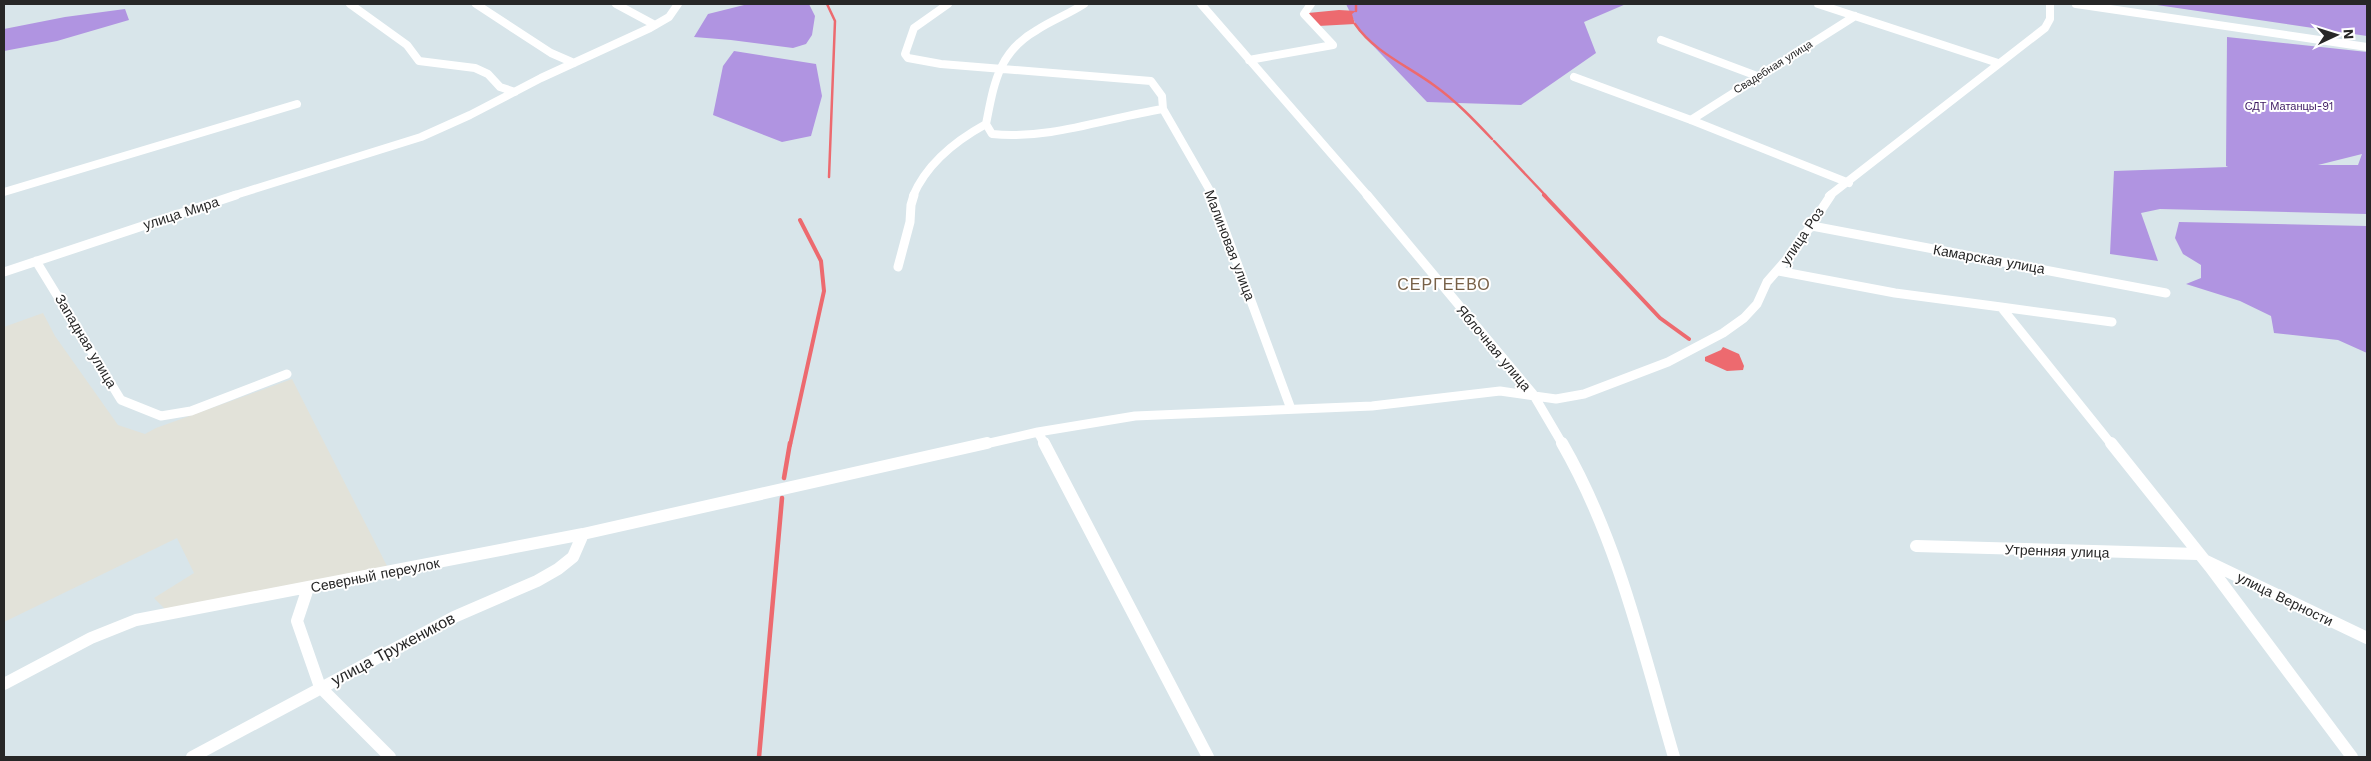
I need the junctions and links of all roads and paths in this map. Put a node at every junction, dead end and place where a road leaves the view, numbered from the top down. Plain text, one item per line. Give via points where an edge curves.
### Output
1 (350, 4) edge
2 (476, 4) edge
3 (616, 4) edge
4 (678, 4) edge
5 (948, 4) edge
6 (1084, 4) edge
7 (1201, 4) edge
8 (1311, 4) edge
9 (1818, 4) edge
10 (2050, 4) edge
11 (2076, 4) edge
12 (1855, 16) junction
13 (655, 25) junction
14 (1661, 40) dead end
15 (2367, 47) edge
16 (1249, 60) junction
17 (1998, 63) junction
18 (574, 64) junction
19 (999, 69) junction
20 (1574, 76) dead end
21 (1757, 76) junction
22 (515, 92) junction
23 (298, 104) dead end
24 (1163, 109) junction
25 (1691, 120) junction
26 (986, 124) junction
27 (1849, 183) junction
28 (4, 192) edge
29 (1812, 226) junction
30 (36, 261) junction
31 (898, 267) dead end
32 (1778, 271) junction
33 (4, 272) edge
34 (2166, 293) dead end
35 (2001, 307) junction
36 (2112, 322) dead end
37 (287, 374) dead end
38 (1533, 394) junction
39 (1291, 409) junction
40 (1038, 432) junction
41 (583, 534) junction
42 (1916, 546) dead end
43 (2200, 557) junction
44 (308, 588) junction
45 (2367, 638) edge
46 (4, 684) edge
47 (320, 687) junction
48 (192, 757) edge
49 (390, 757) edge
50 (1208, 757) edge
51 (1674, 757) edge
52 (2352, 757) edge

1 - 22 street via 407,45 419,61 480,68 495,78 500,87
2 - 18 street via 551,53
3 - 13 street
4 - 13 street, улица Мира via 669,17
5 - 19 street, Малиновая улица via 914,28 906,54 908,58
6 - 19 street via 1023,38
7 - 16 street, Яблочная улица
8 - 16 street via 1304,14 1333,45
9 - 12 street
10 - 17 street, улица Роз via 2050,19 2045,28
11 - 15 street
12 - 17 street
12 - 21 street, Свадебная улица
13 - 18 street, улица Мира
14 - 21 street
16 - 38 street, Яблочная улица via 1341,164
17 - 27 street, улица Роз
18 - 22 street, улица Мира
19 - 24 street, Малиновая улица via 1151,81 1162,96
19 - 26 street
20 - 25 street
21 - 25 street, Свадебная улица
22 - 30 street, улица Мира via 421,137
23 - 28 street
24 - 26 street via 1049,135 1010,137 992,134
24 - 39 street, Малиновая улица via 1215,200
25 - 27 street
26 - 31 street via 964,136 920,181 911,201 911,221
27 - 29 street, улица Роз via 1828,197
29 - 32 street, улица Роз
29 - 34 street, Камарская улица
30 - 33 street, улица Мира
30 - 37 street, Западная улица via 121,400 161,416 191,411
32 - 35 street via 1895,293
32 - 38 street, улица Роз via 1765,285 1756,304 1737,322 1668,363 1566,398 1550,399
35 - 36 street
35 - 43 street
38 - 39 street, улица Роз via 1500,391 1372,406
38 - 51 street, Яблочная улица via 1574,464 1617,562
39 - 40 street, улица Роз via 1135,416
40 - 41 street, Северный переулок
40 - 50 street
41 - 44 street, Северный переулок
41 - 47 street, улица Тружеников via 574,557 558,569 454,617
42 - 43 street, Утренняя улица
43 - 45 street, улица Верности
43 - 52 street
44 - 46 street, Северный переулок via 136,620 91,638
44 - 47 street via 297,620
47 - 48 street, улица Тружеников
47 - 49 street

